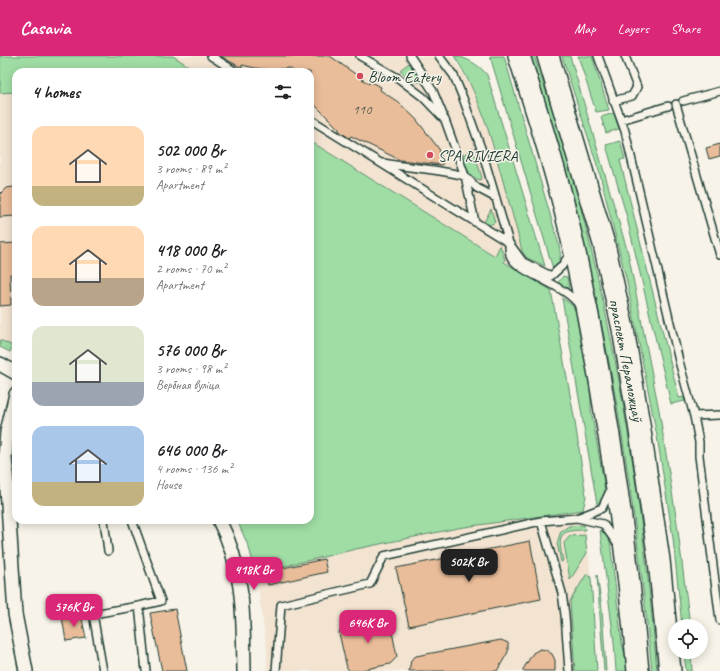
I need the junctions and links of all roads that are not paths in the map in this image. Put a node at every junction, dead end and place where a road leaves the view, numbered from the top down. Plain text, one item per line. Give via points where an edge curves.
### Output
1 (211, 56) edge
2 (360, 56) edge
3 (410, 56) edge
4 (439, 56) edge
5 (519, 56) edge
6 (548, 56) edge
7 (598, 56) edge
8 (626, 56) edge
9 (230, 68) edge
10 (720, 91) edge
11 (613, 101) junction
12 (676, 104) junction
13 (445, 120) junction
14 (621, 120) junction
15 (314, 121) edge
16 (379, 162) junction
17 (465, 176) junction
18 (496, 198) junction
19 (475, 222) junction
20 (509, 242) junction
21 (573, 243) junction
22 (720, 254) edge
23 (590, 326) junction
24 (0, 364) edge
25 (12, 371) edge
26 (12, 409) edge
27 (720, 415) edge
28 (694, 416) junction
29 (614, 476) junction
30 (577, 518) junction
31 (541, 521) junction
32 (105, 524) edge
33 (133, 524) edge
34 (221, 524) edge
35 (108, 551) dead end
36 (628, 568) junction
37 (139, 606) junction
38 (720, 620) edge
39 (26, 671) edge
40 (103, 671) edge
41 (146, 671) edge
42 (244, 671) edge
43 (276, 671) edge
44 (569, 671) edge
45 (638, 671) edge
46 (670, 671) edge

1 - 9 lane
2 - 13 lane via 398,78 423,97
3 - 13 lane via 433,91
4 - 18 lane via 454,76 463,98
5 - 21 main road, праспект Пераможцаў via 550,155
6 - 46 main road, праспект Пераможцаў via 604,244 622,329 640,424 658,553
7 - 11 lane
8 - 11 lane via 637,88 632,96
10 - 12 lane
11 - 14 lane
12 - 14 lane
12 - 22 lane
13 - 17 lane
14 - 28 lane
15 - 16 lane
16 - 17 lane via 447,171
16 - 19 lane
17 - 18 lane via 477,188
17 - 19 lane
18 - 20 lane
19 - 20 lane
20 - 21 lane via 523,262 551,276 569,256
20 - 23 lane via 510,256 520,266 570,296 578,304
21 - 23 main road, праспект Пераможцаў
23 - 29 main road, праспект Пераможцаў
24 - 25 street
26 - 39 street via 6,432 5,457 15,614
27 - 28 lane
28 - 38 lane
29 - 30 lane via 602,508
29 - 36 main road, праспект Пераможцаў
30 - 31 lane
30 - 36 lane via 604,524 614,537
31 - 43 lane via 384,556 370,584 281,605
31 - 44 lane via 562,593
32 - 35 lane
33 - 37 lane via 161,601
34 - 42 street via 234,557 241,586
36 - 45 main road, праспект Пераможцаў
37 - 40 lane via 93,614
37 - 41 lane

